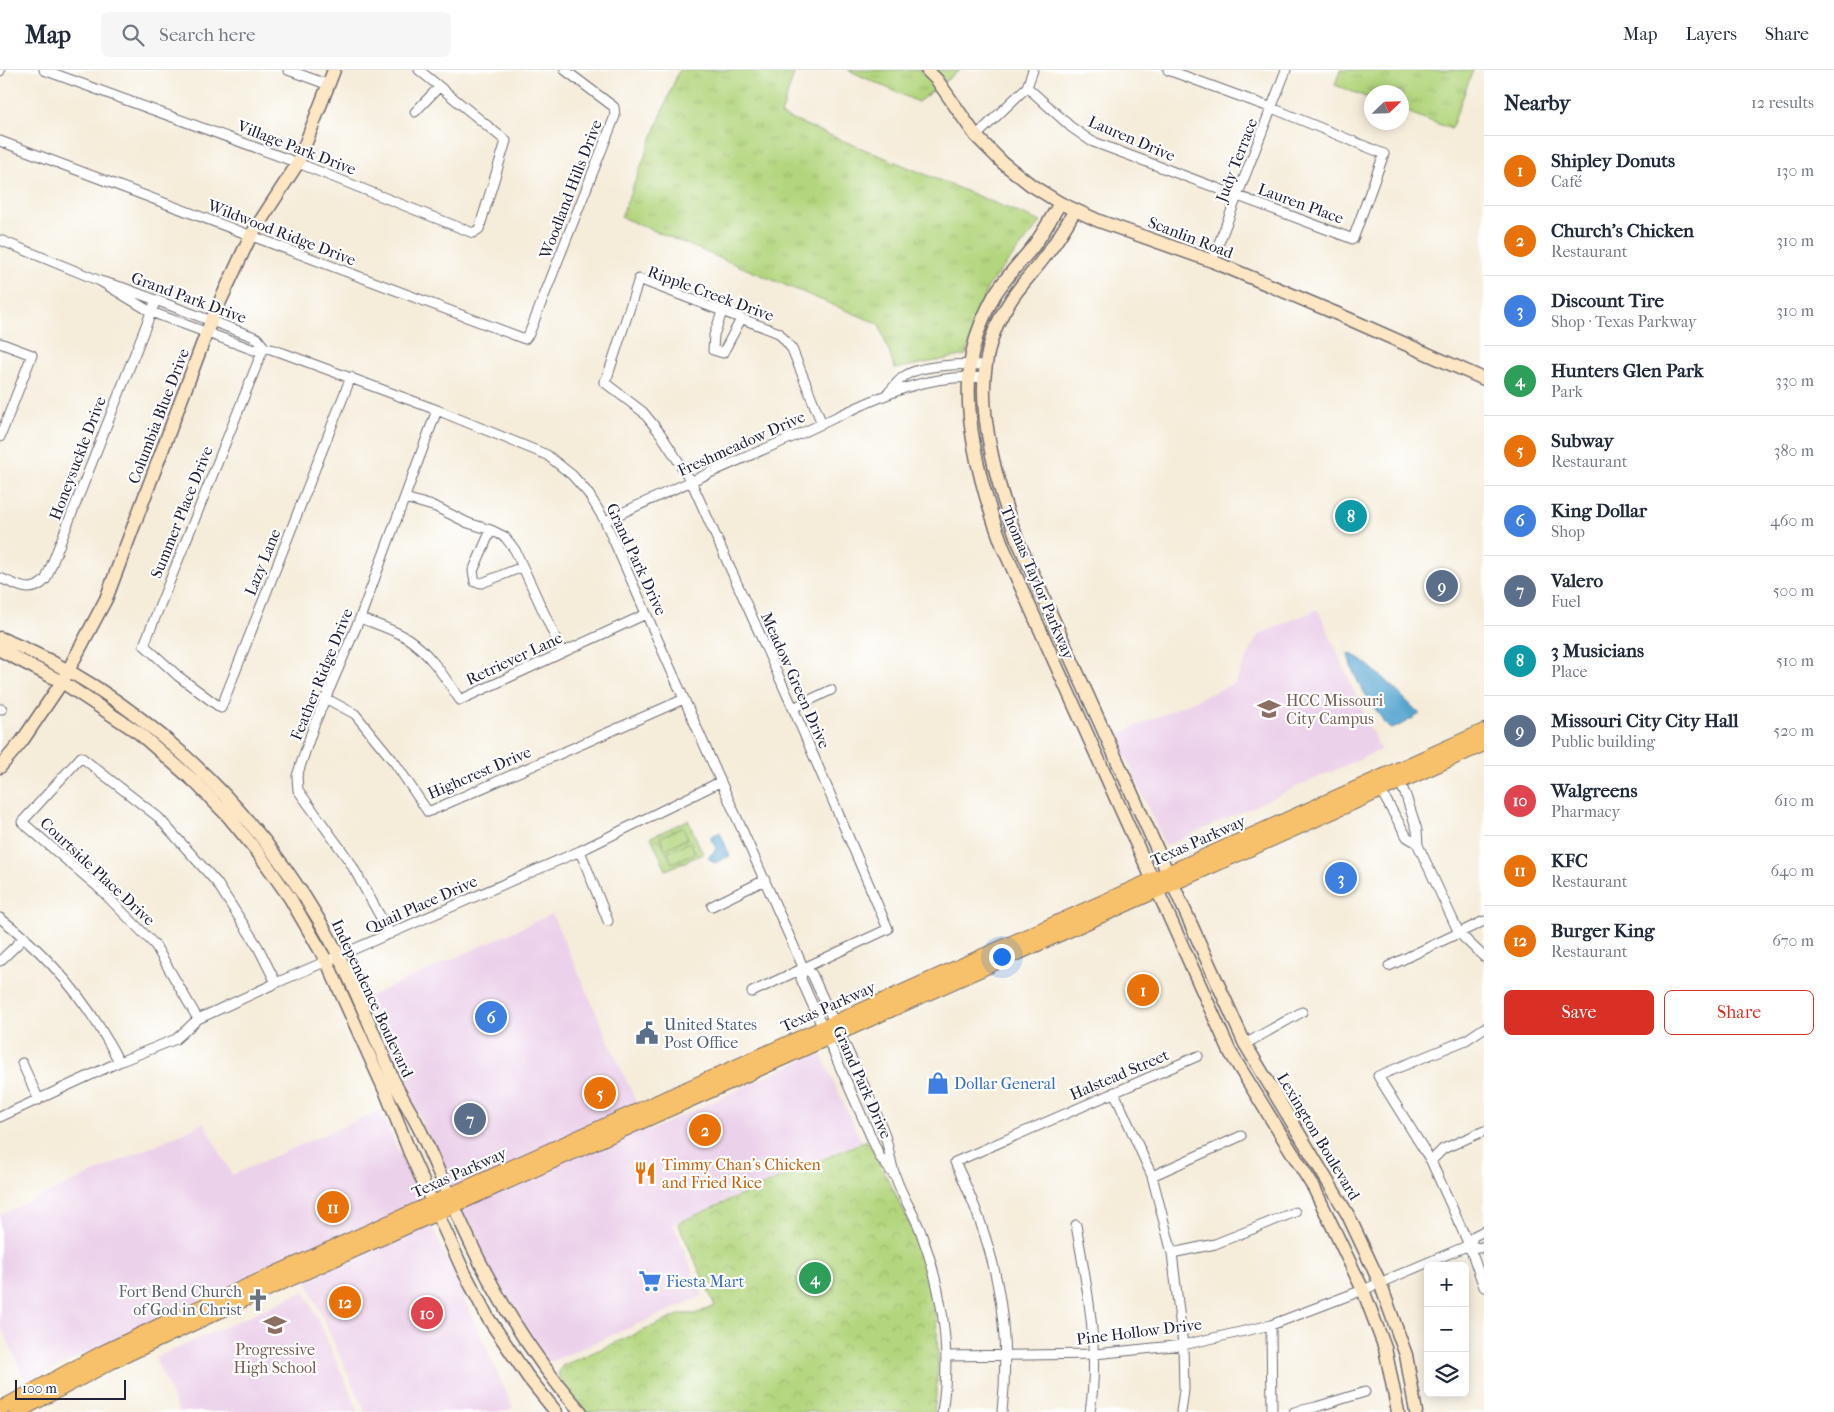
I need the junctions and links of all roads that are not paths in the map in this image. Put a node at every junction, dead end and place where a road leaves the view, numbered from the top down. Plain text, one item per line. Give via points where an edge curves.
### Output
1 (44, 70) edge
2 (288, 70) edge
3 (334, 70) edge
4 (419, 70) edge
5 (565, 70) edge
6 (927, 70) edge
7 (1033, 70) edge
8 (1168, 70) edge
9 (1286, 70) edge
10 (329, 85) junction
11 (1026, 87) junction
12 (439, 88) junction
13 (1272, 108) junction
14 (414, 112) dead end
15 (976, 136) junction
16 (0, 141) edge
17 (298, 163) junction
18 (1238, 196) junction
19 (1060, 203) junction
20 (1075, 210) junction
21 (250, 237) junction
22 (0, 240) edge
23 (1212, 262) junction
24 (100, 281) junction
25 (156, 300) junction
26 (538, 311) joint
27 (151, 312) junction
28 (722, 312) junction
29 (741, 319) junction
30 (209, 327) junction
31 (0, 343) edge
32 (264, 348) junction
33 (970, 364) junction
34 (985, 371) junction
35 (351, 377) junction
36 (969, 378) junction
37 (1484, 379) edge
38 (604, 382) joint
39 (889, 393) junction
40 (437, 410) junction
41 (822, 424) junction
42 (0, 437) edge
43 (691, 481) junction
44 (405, 498) junction
45 (605, 521) junction
46 (492, 530) junction
47 (522, 567) junction
48 (0, 578) edge
49 (646, 614) junction
50 (360, 618) junction
51 (0, 638) edge
52 (0, 650) edge
53 (562, 652) junction
54 (64, 676) junction
55 (178, 676) joint
56 (831, 690) dead end
57 (325, 698) junction
58 (684, 699) junction
59 (792, 708) junction
60 (1484, 731) edge
61 (1484, 744) edge
62 (1117, 763) junction
63 (0, 768) edge
64 (1102, 769) junction
65 (1398, 777) junction
66 (720, 782) junction
67 (1381, 791) junction
68 (1417, 842) junction
69 (580, 851) junction
70 (1170, 879) junction
71 (765, 880) junction
72 (1155, 885) junction
73 (712, 906) dead end
74 (0, 918) edge
75 (608, 921) dead end
76 (1484, 922) edge
77 (1459, 933) junction
78 (390, 934) junction
79 (25, 937) junction
80 (1484, 957) edge
81 (333, 959) junction
82 (0, 961) edge
83 (1389, 966) dead end
84 (803, 968) junction
85 (276, 983) junction
86 (752, 992) dead end
87 (1302, 1012) dead end
88 (198, 1019) junction
89 (1233, 1020) junction
90 (1218, 1027) junction
91 (1484, 1028) edge
92 (831, 1031) junction
93 (1245, 1044) junction
94 (1198, 1056) dead end
95 (119, 1062) junction
96 (22, 1063) dead end
97 (712, 1077) junction
98 (392, 1091) junction
99 (1114, 1092) junction
100 (698, 1097) junction
101 (39, 1100) junction
102 (626, 1116) junction
103 (0, 1117) edge
104 (1484, 1131) edge
105 (1241, 1136) dead end
106 (608, 1138) junction
107 (1309, 1151) junction
108 (1296, 1159) junction
109 (1431, 1161) junction
110 (1152, 1176) junction
111 (895, 1177) junction
112 (452, 1201) junction
113 (435, 1209) junction
114 (1295, 1212) dead end
115 (1076, 1225) dead end
116 (1484, 1231) edge
117 (1469, 1245) junction
118 (1484, 1246) edge
119 (1172, 1253) junction
120 (259, 1280) junction
121 (1380, 1283) junction
122 (1484, 1287) edge
123 (1363, 1290) junction
124 (243, 1300) junction
125 (1271, 1324) junction
126 (1183, 1345) junction
127 (1094, 1354) junction
128 (947, 1356) junction
129 (1006, 1356) junction
130 (544, 1368) junction
131 (528, 1377) junction
132 (1365, 1392) dead end
133 (1415, 1407) edge
134 (0, 1408) edge
135 (1397, 1408) edge
136 (17, 1412) edge
137 (556, 1412) edge
138 (581, 1412) edge
139 (942, 1412) edge
140 (1002, 1412) edge
141 (1090, 1412) edge
142 (1181, 1412) edge
143 (1272, 1412) edge
144 (1294, 1412) edge

1 - 17 street, Village Park Drive
2 - 10 street
3 - 10 street, Columbia Blue Drive
4 - 12 street
5 - 26 street, Woodland Hills Drive via 614,107 615,116
6 - 15 street, Scanlin Road
7 - 11 street
8 - 13 street
9 - 13 street, Judy Terrace
10 - 17 street, Columbia Blue Drive
11 - 15 street
11 - 18 street, Lauren Drive via 1071,127 1091,140
12 - 14 street
12 - 17 street, Village Park Drive via 506,141 479,229 473,233
13 - 18 street, Judy Terrace
13 - 18 street, Lauren Place via 1384,154 1353,239
15 - 19 street, Scanlin Road via 1030,185
16 - 21 street, Wildwood Ridge Drive
17 - 21 street, Columbia Blue Drive
18 - 23 street, Judy Terrace
19 - 20 street, Scanlin Road
19 - 33 street, Thomas Taylor Parkway via 1038,240 996,294 974,342
20 - 23 street, Scanlin Road
20 - 34 street, Thomas Taylor Parkway via 1055,244 1008,305 997,325
21 - 26 street, Wildwood Ridge Drive via 524,339
21 - 30 street, Columbia Blue Drive
22 - 24 street, Grand Park Drive
23 - 37 street, Scanlin Road
24 - 25 street, Grand Park Drive
24 - 27 street, Grand Park Drive
25 - 27 street, Honeysuckle Drive
25 - 30 street, Grand Park Drive
27 - 30 street, Grand Park Drive
27 - 48 street, Honeysuckle Drive via 46,580 30,589
28 - 29 street, Ripple Creek Drive
28 - 29 street via 713,350 723,353
28 - 38 street, Ripple Creek Drive via 639,279
29 - 41 street, Ripple Creek Drive via 779,333 792,349
30 - 32 street, Grand Park Drive via 254,350
30 - 54 street, Columbia Blue Drive via 106,599
31 - 42 street via 32,356
32 - 35 street, Grand Park Drive
32 - 55 street, Summer Place Drive via 144,645
33 - 34 street, Freshmeadow Drive
33 - 36 street, Thomas Taylor Parkway
33 - 39 street, Freshmeadow Drive via 922,369 903,376
34 - 36 street, Freshmeadow Drive
34 - 62 street, Thomas Taylor Parkway via 989,438 1016,540
35 - 40 street, Grand Park Drive
35 - 55 street, Lazy Lane via 220,708
36 - 39 street, Freshmeadow Drive via 944,378
36 - 64 street, Thomas Taylor Parkway via 973,440 995,526
38 - 43 street, Meadow Green Drive via 644,412
39 - 41 street, Freshmeadow Drive
40 - 44 street, Feather Ridge Drive
40 - 45 street, Grand Park Drive via 547,455 588,493
41 - 43 street, Freshmeadow Drive
43 - 45 street, Freshmeadow Drive
43 - 59 street, Meadow Green Drive
44 - 46 street via 436,506 468,523
44 - 50 street, Feather Ridge Drive
45 - 49 street, Grand Park Drive
46 - 47 street via 505,537
46 - 47 street via 473,572 475,582 482,583
47 - 53 street
49 - 53 street, Retriever Lane
49 - 58 street, Grand Park Drive
50 - 53 street, Retriever Lane via 407,638 429,658 460,700
50 - 57 street, Feather Ridge Drive
51 - 54 street, Independence Boulevard via 19,646
52 - 54 street, Independence Boulevard
54 - 63 street, Columbia Blue Drive via 22,741
54 - 81 street, Independence Boulevard via 122,706 173,754 203,773 236,807 264,850 300,890
56 - 59 street
57 - 58 street, Highcrest Drive via 355,714 428,812
57 - 78 street, Feather Ridge Drive via 297,776 298,790 350,862
58 - 66 street, Grand Park Drive
59 - 84 street, Meadow Green Drive via 888,929
60 - 65 main road, Texas Parkway
61 - 65 main road, Texas Parkway
62 - 64 street
62 - 70 street, Thomas Taylor Parkway
64 - 72 street, Thomas Taylor Parkway
65 - 67 main road, Texas Parkway
65 - 68 street via 1417,830
65 - 70 main road, Texas Parkway
66 - 69 street, Quail Place Drive
66 - 71 street, Grand Park Drive
67 - 68 street via 1407,837
67 - 70 main road, Texas Parkway
68 - 77 street
69 - 75 street
69 - 78 street, Quail Place Drive
70 - 72 main road, Texas Parkway
70 - 89 street, Lexington Boulevard
71 - 73 street
71 - 84 street, Grand Park Drive
72 - 90 street, Lexington Boulevard
72 - 92 main road, Texas Parkway
74 - 79 street
76 - 77 street
77 - 80 street
77 - 83 street
78 - 81 street, Quail Place Drive
79 - 82 street
79 - 95 street via 86,1006
81 - 85 street, Quail Place Drive
81 - 98 street, Independence Boulevard
84 - 86 street
84 - 92 street, Grand Park Drive via 801,979
85 - 88 street, Quail Place Drive
85 - 88 street, Courtside Place Drive via 258,947 217,883 158,817 81,757 22,822 98,887 155,945
87 - 93 street
88 - 95 street, Quail Place Drive via 176,1038
89 - 90 street
89 - 93 street, Lexington Boulevard
90 - 108 street, Lexington Boulevard
91 - 109 street via 1466,1040 1378,1076
92 - 97 main road, Texas Parkway
92 - 100 main road, Texas Parkway
92 - 111 street, Grand Park Drive via 880,1157
92 - 111 street, Grand Park Drive via 884,1132
93 - 107 street, Lexington Boulevard
94 - 99 street, Halstead Street
95 - 101 street, Quail Place Drive
96 - 101 street
97 - 100 main road via 710,1085 700,1090
97 - 102 main road, Texas Parkway
98 - 112 street, Independence Boulevard via 419,1128
98 - 113 street, Independence Boulevard via 402,1135
99 - 110 street
99 - 129 street, Halstead Street via 955,1162 973,1198 991,1254 999,1287
100 - 106 main road, Texas Parkway
101 - 103 street, Quail Place Drive
102 - 106 main road via 620,1125 612,1128
102 - 112 main road, Texas Parkway
104 - 109 street via 1443,1149
105 - 110 street
106 - 112 main road, Texas Parkway
107 - 108 street
107 - 121 street, Lexington Boulevard via 1348,1215
108 - 123 street, Lexington Boulevard via 1314,1188
109 - 117 street
110 - 119 street
111 - 128 street, Grand Park Drive via 930,1258 939,1295
112 - 113 main road, Texas Parkway
112 - 130 street, Independence Boulevard via 492,1286
113 - 120 main road, Texas Parkway
113 - 124 main road, Texas Parkway
113 - 131 street, Independence Boulevard via 488,1318
114 - 119 street via 1216,1244
115 - 127 street via 1091,1306
116 - 117 street via 1474,1236
117 - 118 street
117 - 121 street, Pine Hollow Drive
117 - 122 street
119 - 126 street
120 - 124 main road via 258,1287 247,1292
120 - 134 main road, Texas Parkway via 102,1353
121 - 123 street, Pine Hollow Drive
121 - 133 street, Lexington Boulevard via 1406,1354
123 - 125 street, Pine Hollow Drive
123 - 135 street, Lexington Boulevard via 1385,1348
124 - 136 main road, Texas Parkway via 111,1362
125 - 126 street, Pine Hollow Drive
125 - 143 street
126 - 127 street, Pine Hollow Drive
126 - 142 street
127 - 129 street, Pine Hollow Drive
127 - 141 street
128 - 129 street, Pine Hollow Drive
128 - 139 street, Grand Park Drive
129 - 140 street
130 - 131 street
130 - 138 street, Independence Boulevard
131 - 137 street, Independence Boulevard
132 - 144 street
133 - 135 street

